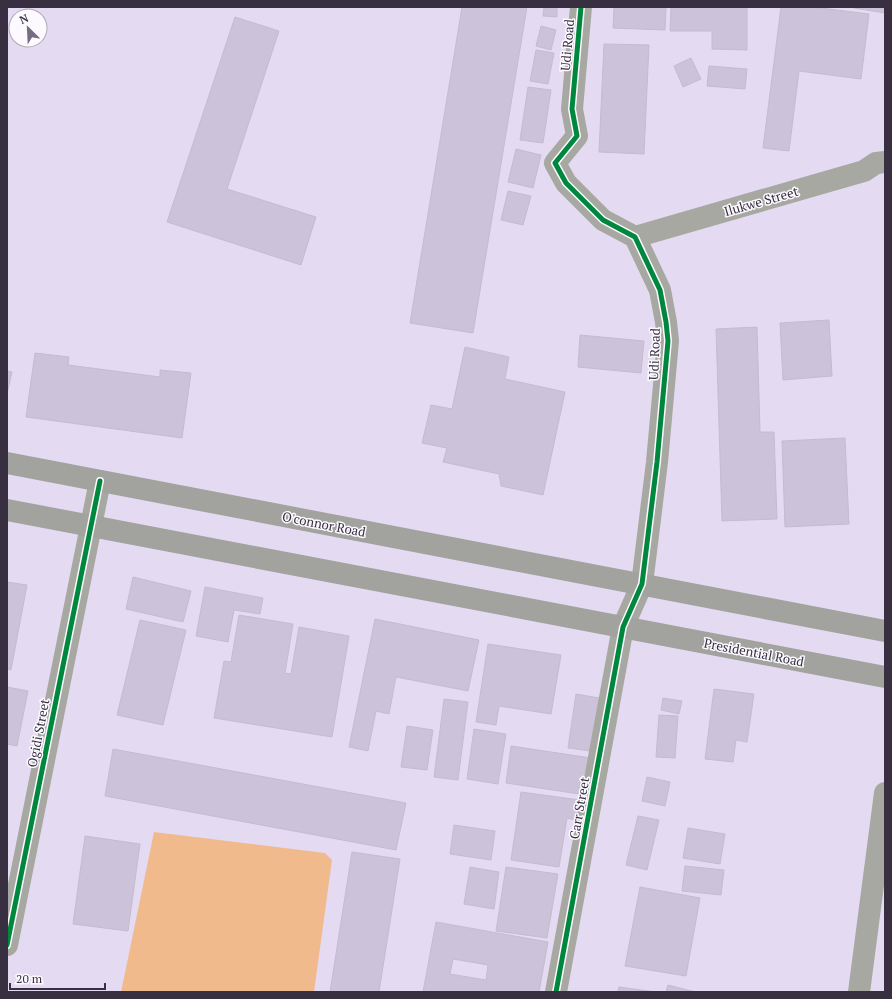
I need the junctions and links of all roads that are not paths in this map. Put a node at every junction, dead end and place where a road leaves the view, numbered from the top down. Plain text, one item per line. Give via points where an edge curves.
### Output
1 (581, 7) edge
2 (885, 162) edge
3 (635, 237) junction
4 (7, 464) edge
5 (100, 481) junction
6 (7, 510) edge
7 (90, 526) junction
8 (642, 584) junction
9 (624, 627) junction
10 (885, 631) edge
11 (885, 677) edge
12 (885, 793) edge
13 (14, 877) edge
14 (7, 944) edge
15 (556, 992) edge
16 (860, 992) edge

1 - 3 street, Udi Road via 572,109 577,136 555,163 566,182 603,220
2 - 3 street, Ilukwe Street via 876,163 864,171
3 - 8 street, Udi Road via 660,290 668,341
4 - 5 main road, O'connor Road
5 - 7 street, Ogidi Street
5 - 8 main road, O'connor Road
6 - 7 main road
7 - 9 main road
7 - 13 street, Ogidi Street
8 - 9 street, Udi Road
8 - 10 main road
9 - 11 main road, Presidential Road
9 - 15 street, Carr Street
12 - 16 street
13 - 14 street, Ogidi Street

